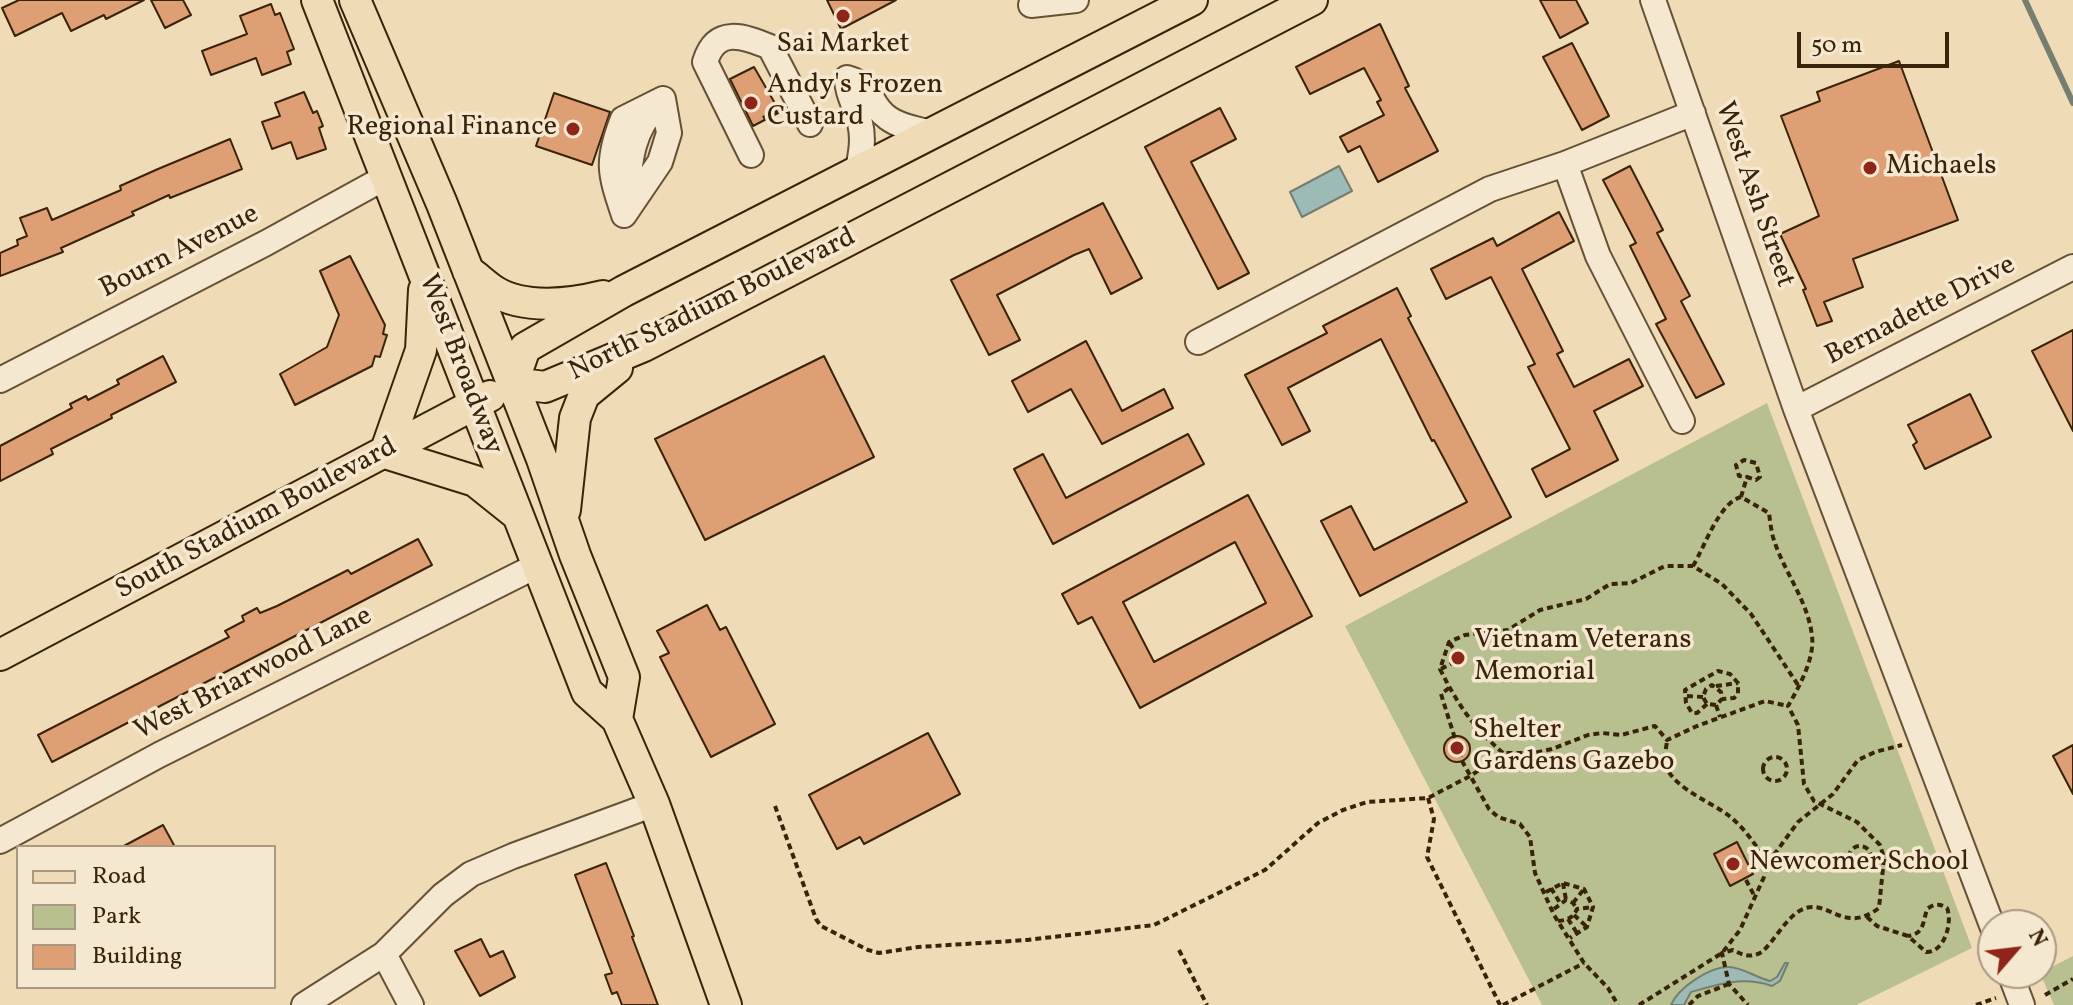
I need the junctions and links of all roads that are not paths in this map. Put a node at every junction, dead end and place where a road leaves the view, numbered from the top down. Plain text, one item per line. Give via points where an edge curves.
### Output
1 (317, 0) edge
2 (355, 0) edge
3 (1076, 0) edge
4 (1192, 0) edge
5 (1312, 0) edge
6 (1653, 0) edge
7 (1031, 5) dead end
8 (663, 99) joint
9 (1693, 113) junction
10 (810, 124) dead end
11 (931, 133) junction
12 (751, 155) dead end
13 (1565, 164) junction
14 (858, 170) junction
15 (386, 177) junction
16 (2073, 267) edge
17 (468, 270) junction
18 (424, 276) junction
19 (624, 291) junction
20 (1198, 342) dead end
21 (644, 346) junction
22 (0, 380) edge
23 (513, 383) junction
24 (475, 405) junction
25 (1796, 409) junction
26 (1682, 421) dead end
27 (385, 453) junction
28 (516, 514) junction
29 (565, 524) junction
30 (536, 566) junction
31 (0, 655) edge
32 (617, 719) junction
33 (654, 804) junction
34 (0, 841) edge
35 (1986, 909) edge
36 (384, 954) junction
37 (304, 1005) edge
38 (411, 1005) edge
39 (726, 1005) edge

1 - 15 main road, West Broadway
2 - 17 main road, West Broadway
3 - 7 street
4 - 11 main road, North Stadium Boulevard
5 - 21 main road, North Stadium Boulevard
6 - 9 street, West Ash Street
8 - 8 street via 623,119 612,147 610,175 624,215 659,130
9 - 13 street
9 - 25 street, West Ash Street
10 - 12 street via 770,47 738,36 719,41 705,62
11 - 14 main road, North Stadium Boulevard
11 - 14 street via 887,117 863,83 847,78 861,130
13 - 20 street via 1490,189
13 - 26 street via 1598,256
14 - 19 main road, North Stadium Boulevard
15 - 18 main road, West Broadway
15 - 22 street, Bourn Avenue
16 - 25 street, Bernadette Drive
17 - 19 main road via 497,293 523,301 583,301
17 - 23 main road, West Broadway
18 - 24 main road, West Broadway
18 - 27 main road via 421,350
19 - 23 main road, North Stadium Boulevard via 525,348
21 - 23 main road, North Stadium Boulevard via 545,387
21 - 29 main road via 584,395 573,431
23 - 24 main road, South Stadium Boulevard
23 - 29 main road, West Broadway
24 - 27 main road, South Stadium Boulevard
24 - 28 main road, West Broadway
25 - 35 street, West Ash Street
27 - 28 main road via 475,481
27 - 31 main road, South Stadium Boulevard
28 - 30 main road, West Broadway
29 - 32 main road, West Broadway via 624,677
30 - 32 main road, West Broadway via 587,692
30 - 34 street, West Briarwood Lane
32 - 33 main road, West Broadway
33 - 36 street via 471,874
33 - 39 main road, West Broadway
36 - 37 street
36 - 38 street

